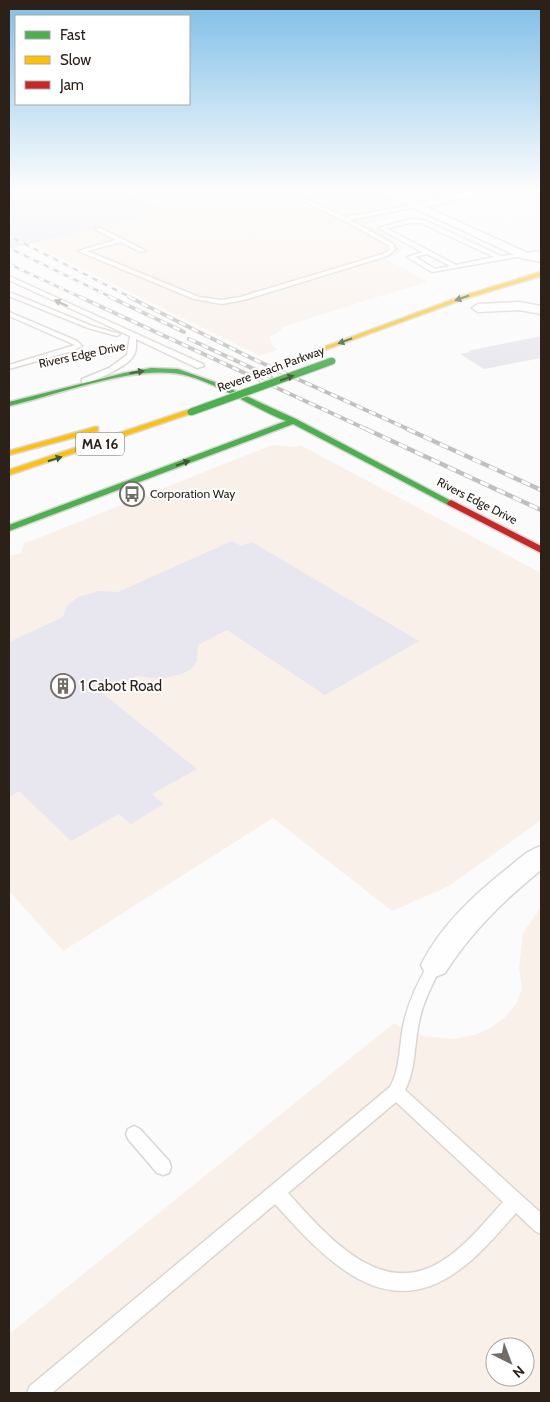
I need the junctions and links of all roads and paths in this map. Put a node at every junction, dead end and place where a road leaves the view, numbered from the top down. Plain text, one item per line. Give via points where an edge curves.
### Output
1 (97, 257) edge
2 (377, 257) edge
3 (412, 257) edge
4 (437, 257) edge
5 (504, 257) edge
6 (526, 257) edge
7 (500, 258) joint
8 (456, 267) junction
9 (541, 274) edge
10 (9, 278) edge
11 (508, 283) junction
12 (520, 294) dead end
13 (10, 295) edge
14 (540, 305) edge
15 (473, 309) joint
16 (9, 314) edge
17 (26, 321) junction
18 (134, 336) junction
19 (309, 354) dead end
20 (142, 358) dead end
21 (156, 358) dead end
22 (127, 359) junction
23 (337, 359) dead end
24 (90, 365) dead end
25 (200, 366) junction
26 (9, 367) edge
27 (239, 379) dead end
28 (56, 392) junction
29 (201, 392) dead end
30 (9, 402) edge
31 (275, 415) junction
32 (290, 417) junction
33 (9, 452) edge
34 (9, 456) edge
35 (9, 473) edge
36 (71, 503) junction
37 (9, 528) edge
38 (541, 550) edge
39 (541, 856) edge
40 (435, 965) joint
41 (396, 1092) junction
42 (134, 1134) dead end
43 (163, 1167) dead end
44 (276, 1192) junction
45 (515, 1201) junction
46 (541, 1225) edge
47 (37, 1393) edge

1 - 2 lane via 190,296 209,302 228,302
3 - 8 lane via 434,271
4 - 8 lane
5 - 7 lane
6 - 11 street via 531,262 530,269
7 - 8 lane
9 - 11 main road, Revere Beach Parkway
18 -> 10 lane
11 -> 19 main road, Revere Beach Parkway
12 - 15 main road
13 - 18 lane via 90,327
14 - 15 street
16 - 17 lane
17 - 18 lane via 51,316 89,330
17 - 26 lane via 79,346
18 - 22 lane via 132,352
18 - 25 lane
20 - 22 main road, Rivers Edge Drive
21 - 25 main road, Rivers Edge Drive
22 - 24 main road, Rivers Edge Drive
22 - 28 lane via 110,370
35 -> 23 main road, Revere Beach Parkway / MA 16, bridge
25 - 32 main road, Rivers Edge Drive via 272,402
27 - 29 main road, Revere Beach Parkway
28 - 30 main road, Rivers Edge Drive
28 -> 31 main road, Rivers Edge Drive via 130,373 170,371 196,376
31 - 32 main road
31 - 36 main road via 195,446
36 -> 32 main road
32 - 38 main road, Rivers Edge Drive
33 - 34 main road, MA 16 via 100,427
36 - 37 main road
39 - 40 street via 471,915
40 - 41 lane via 416,1006 402,1081
41 - 44 lane
41 - 45 lane
42 - 43 lane
44 - 45 lane via 343,1261 373,1278 399,1282 426,1278 449,1267
44 - 47 lane
45 - 46 lane

